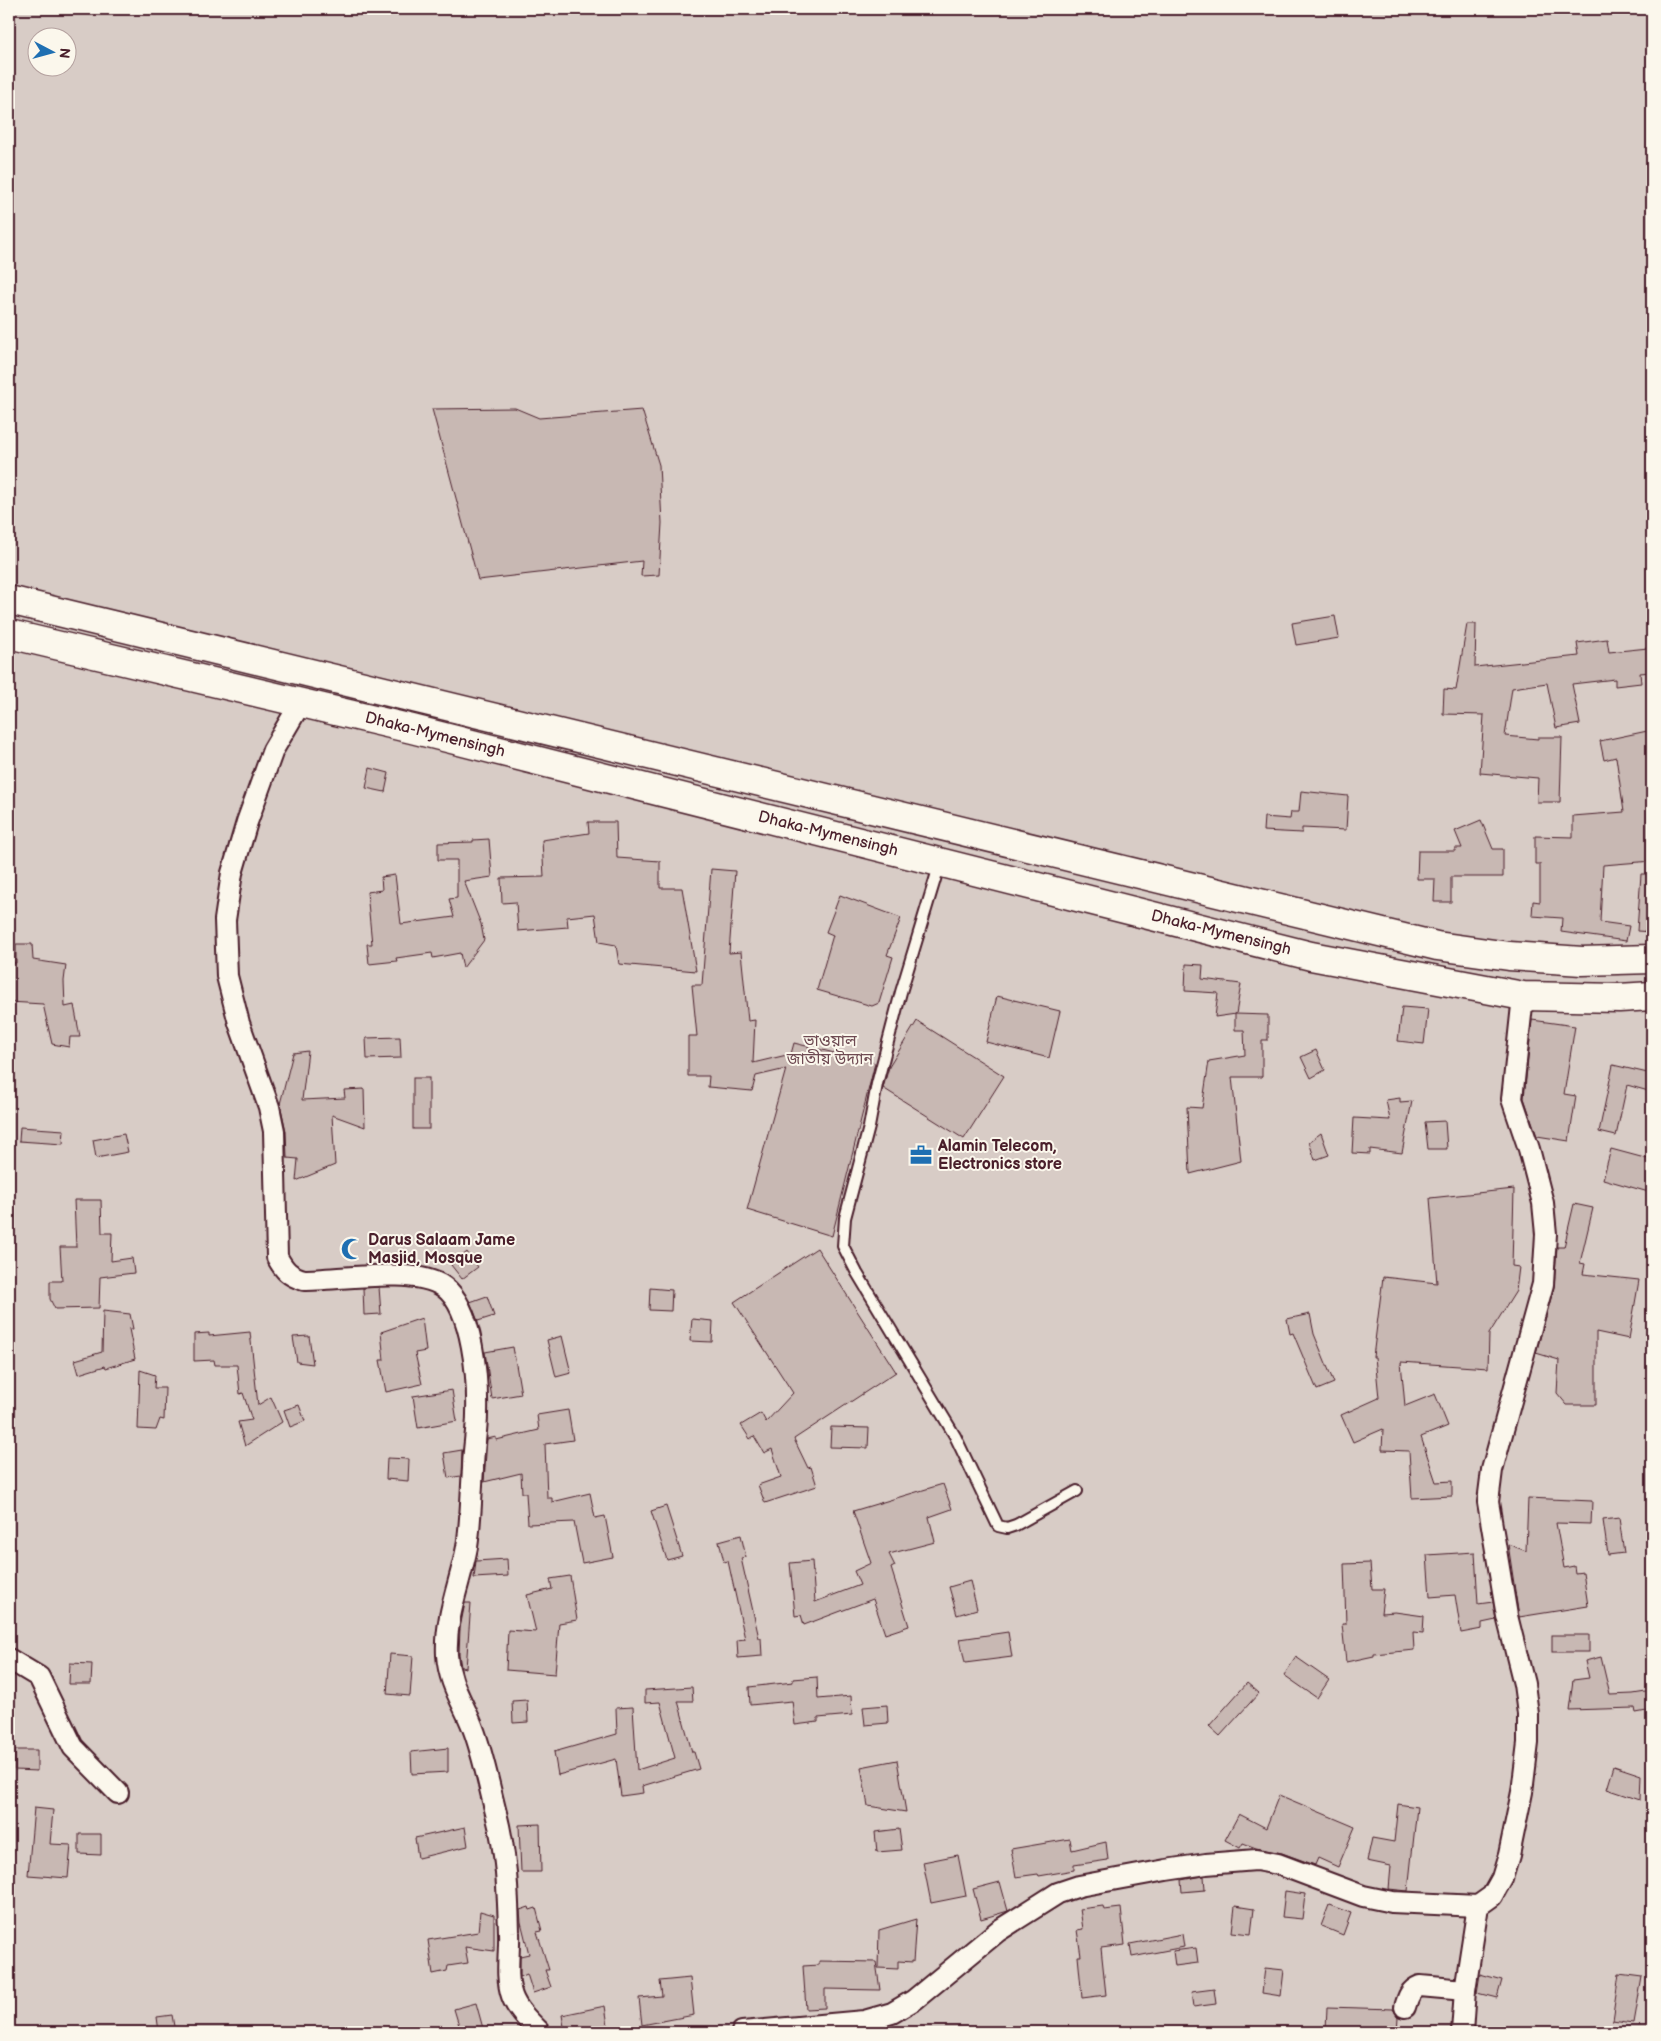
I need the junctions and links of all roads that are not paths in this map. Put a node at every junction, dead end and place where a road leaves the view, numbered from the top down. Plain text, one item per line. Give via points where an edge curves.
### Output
1 (9, 600) edge
2 (9, 634) edge
3 (300, 704) junction
4 (940, 862) junction
5 (1652, 959) edge
6 (1523, 996) junction
7 (1652, 996) edge
8 (1078, 1492) dead end
9 (9, 1659) edge
10 (118, 1793) dead end
11 (1478, 1906) junction
12 (1465, 1990) junction
13 (1406, 2007) dead end
14 (540, 2032) edge
15 (742, 2032) edge
16 (1462, 2032) edge

1 - 5 highway, Dhaka-Mymensingh via 1437,946 1509,956 1582,961
2 - 3 highway, Dhaka-Mymensingh
3 - 4 highway, Dhaka-Mymensingh via 412,729
3 - 14 street via 273,750 246,822 232,873 225,920 227,976 238,1023 269,1107 274,1130 277,1257 285,1272 304,1280 389,1275 430,1280 455,1298 462,1313 476,1376 477,1414 472,1512 448,1624 447,1656 450,1679 474,1729 504,1853 509,1897 508,1969 512,1996 524,2016
4 - 6 highway, Dhaka-Mymensingh via 1311,956
4 - 8 lane via 876,1084 869,1127 845,1218 842,1246 955,1436 998,1526 1007,1528
6 - 7 highway, Dhaka-Mymensingh
6 - 11 street via 1512,1099 1543,1203 1546,1234 1543,1284 1492,1470 1488,1502 1507,1616 1524,1684 1528,1743 1522,1792 1502,1878 1492,1896
9 - 10 street via 39,1677 73,1747
11 - 12 street
11 - 15 street via 1392,1902 1363,1896 1278,1864 1256,1860 1166,1870 1058,1893 998,1931 919,1996 892,2013 864,2021
12 - 13 street via 1420,1986 1409,1994
12 - 16 street

